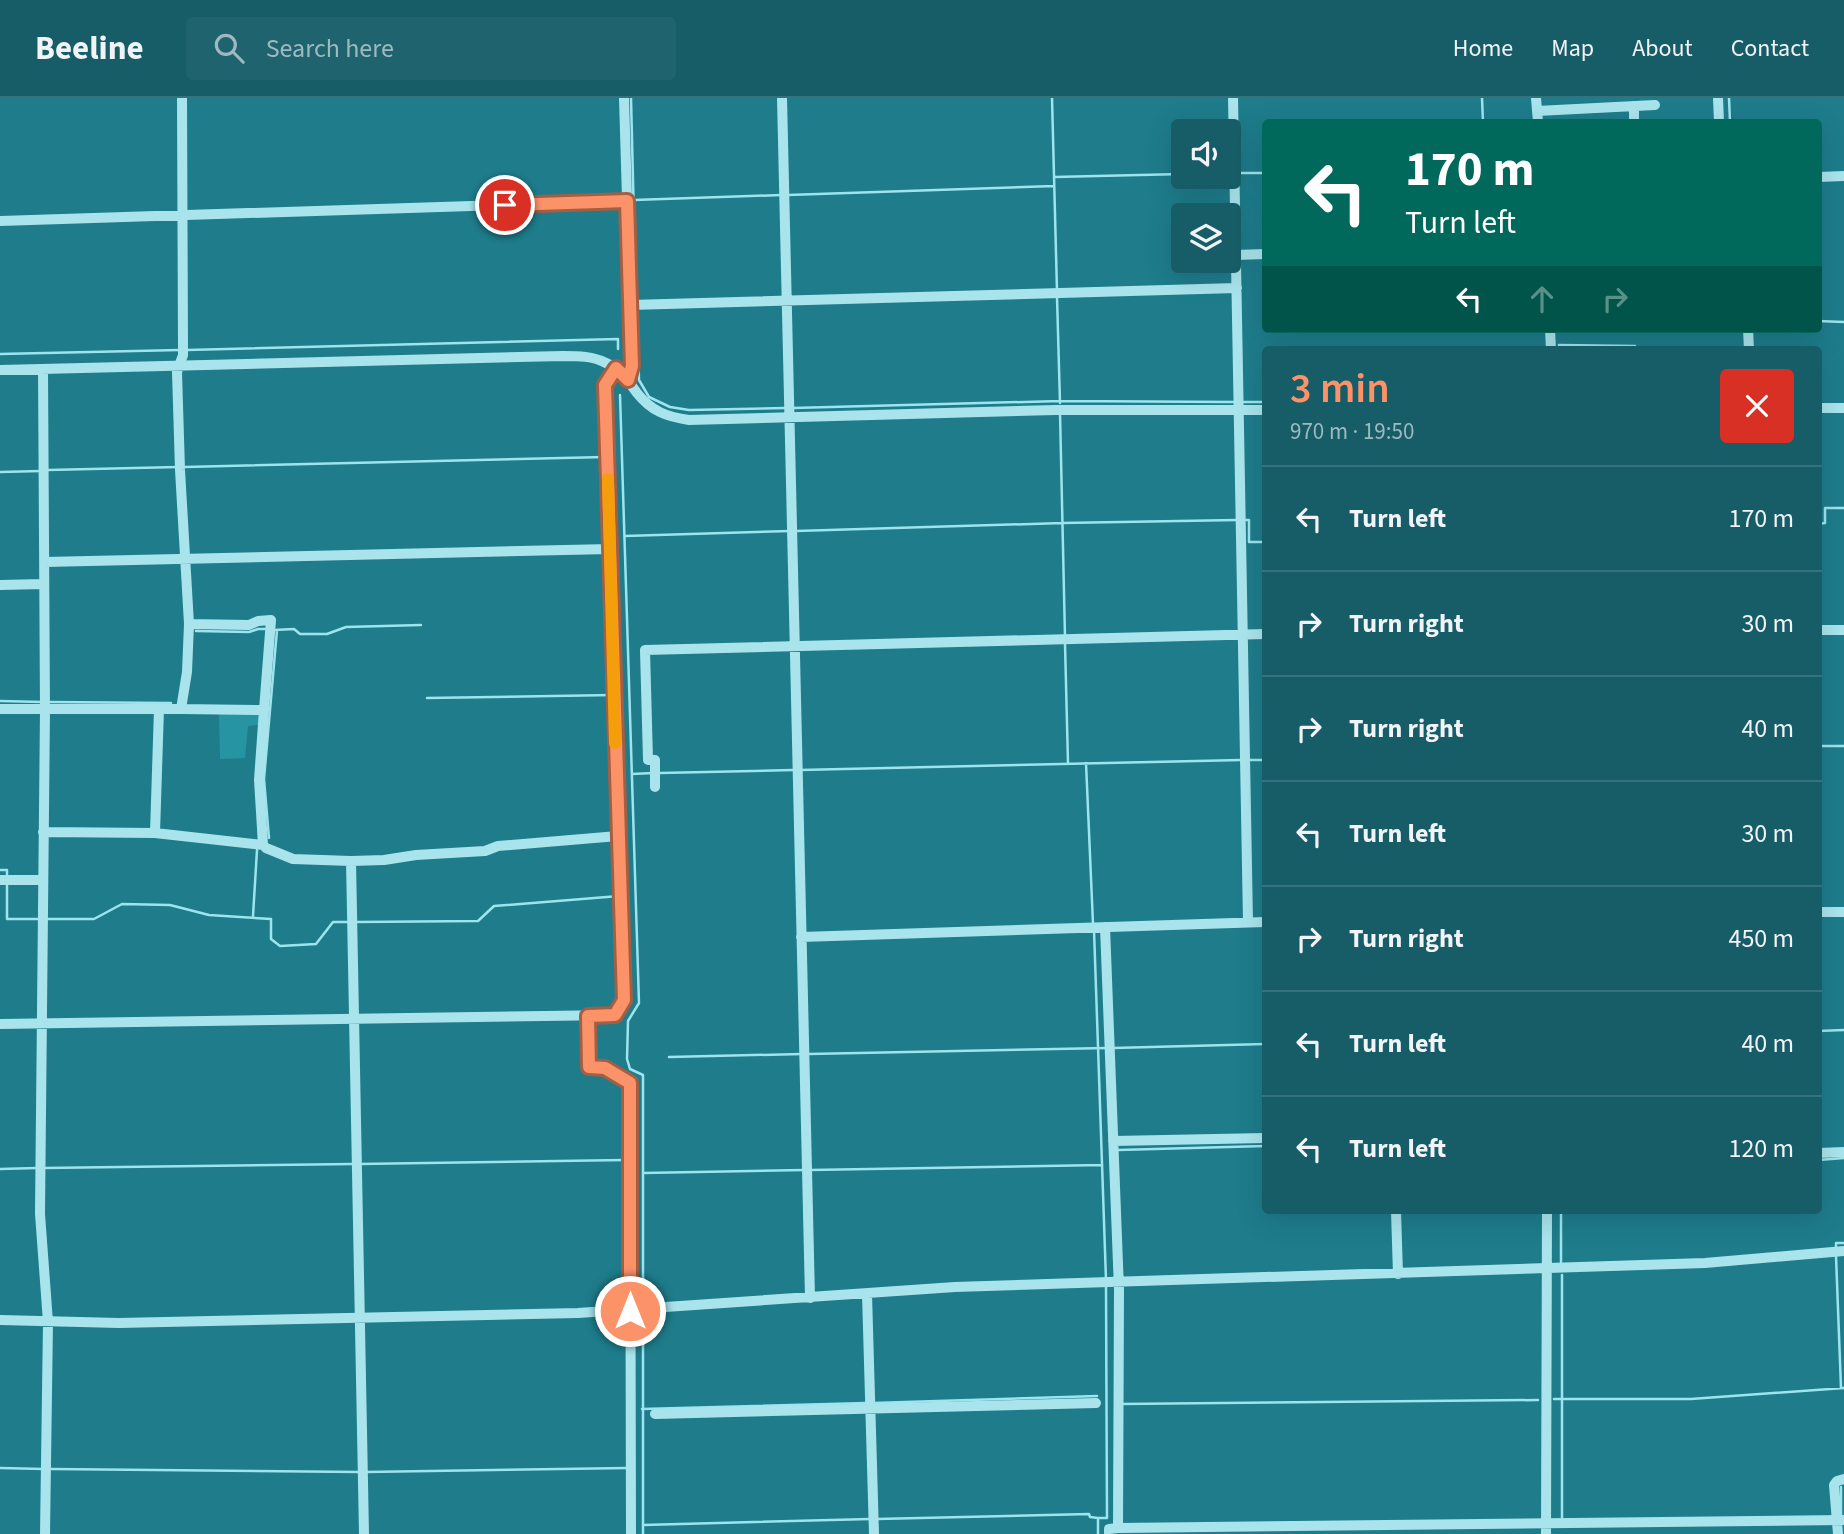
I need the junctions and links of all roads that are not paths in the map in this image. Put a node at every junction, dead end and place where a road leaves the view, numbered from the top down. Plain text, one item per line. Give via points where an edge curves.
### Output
1 (182, 98) edge
2 (624, 98) edge
3 (782, 98) edge
4 (1233, 98) edge
5 (1536, 98) edge
6 (1718, 98) edge
7 (1655, 104) dead end
8 (1634, 106) junction
9 (1537, 117) edge
10 (1634, 119) edge
11 (1720, 119) edge
12 (1844, 176) edge
13 (1822, 177) edge
14 (627, 201) junction
15 (1235, 203) edge
16 (183, 215) junction
17 (0, 220) edge
18 (1241, 254) edge
19 (1262, 254) edge
20 (1237, 273) edge
21 (1237, 288) junction
22 (787, 300) junction
23 (635, 305) junction
24 (182, 355) junction
25 (43, 369) junction
26 (0, 370) edge
27 (622, 374) junction
28 (1239, 405) junction
29 (1822, 408) edge
30 (1844, 408) edge
31 (1262, 409) edge
32 (789, 410) junction
33 (610, 549) junction
34 (185, 558) junction
35 (44, 562) junction
36 (0, 584) edge
37 (44, 584) junction
38 (189, 624) junction
39 (1822, 630) edge
40 (1844, 630) edge
41 (1243, 634) junction
42 (1262, 634) edge
43 (795, 646) junction
44 (45, 705) junction
45 (0, 709) edge
46 (159, 709) junction
47 (181, 709) junction
48 (264, 710) junction
49 (655, 779) dead end
50 (44, 832) junction
51 (155, 833) junction
52 (618, 836) junction
53 (263, 845) junction
54 (351, 861) junction
55 (5, 880) edge
56 (43, 880) junction
57 (1822, 912) edge
58 (1844, 912) edge
59 (1248, 922) junction
60 (1262, 922) edge
61 (1097, 927) junction
62 (801, 936) junction
63 (588, 1016) junction
64 (354, 1019) junction
65 (43, 1023) junction
66 (0, 1024) edge
67 (1262, 1138) edge
68 (1113, 1147) junction
69 (1844, 1152) edge
70 (1822, 1153) edge
71 (1396, 1214) edge
72 (1547, 1214) edge
73 (1839, 1252) edge
74 (1546, 1269) junction
75 (1398, 1274) junction
76 (1110, 1282) junction
77 (867, 1294) junction
78 (810, 1298) junction
79 (638, 1310) junction
80 (359, 1318) junction
81 (0, 1320) edge
82 (48, 1322) junction
83 (1096, 1403) dead end
84 (870, 1404) junction
85 (655, 1414) dead end
86 (1844, 1479) edge
87 (1840, 1521) edge
88 (873, 1524) edge
89 (1546, 1529) edge
90 (1113, 1531) edge
91 (45, 1534) edge
92 (363, 1534) edge
93 (631, 1534) edge
94 (1838, 1534) edge

1 - 16 street
2 - 14 street
3 - 22 street
4 - 15 street
5 - 9 street
6 - 11 street
7 - 8 street
8 - 9 street
8 - 10 street
12 - 13 street
14 - 16 street
14 - 23 street
16 - 17 street
16 - 24 street
18 - 19 street
20 - 21 street
21 - 22 street
21 - 28 street
22 - 23 street
22 - 32 street
23 - 27 street via 632,366
24 - 25 street
24 - 27 street via 563,356 606,362
24 - 34 street via 177,372
25 - 26 street
25 - 35 street
27 - 32 street via 645,403 670,417 689,420
27 - 33 street via 605,385
28 - 31 street
28 - 32 street
28 - 41 street
29 - 30 street
32 - 43 street
33 - 34 street
33 - 52 street
34 - 35 street
34 - 38 street
35 - 37 street
36 - 37 street
37 - 44 street
38 - 47 street
38 - 48 street via 248,625 271,620
39 - 40 street
41 - 42 street
41 - 43 street
41 - 59 street
43 - 49 street via 645,650 649,760 655,760
43 - 62 street
44 - 45 street
44 - 46 street
44 - 50 street
46 - 47 street
46 - 51 street
47 - 48 street
48 - 53 street
50 - 51 street
50 - 56 street
51 - 53 street
52 - 54 street
52 - 63 street via 624,1000 615,1015
53 - 54 street via 293,859
54 - 64 street
55 - 56 street
56 - 65 street
57 - 58 street
59 - 60 street
59 - 61 street
61 - 62 street
61 - 68 street via 1110,1048
62 - 78 street
63 - 64 street
63 - 79 street via 589,1067 605,1068 630,1083
64 - 65 street
64 - 80 street
65 - 66 street
65 - 82 street via 40,1214
67 - 68 street
68 - 76 street
69 - 70 street
71 - 75 street
72 - 74 street
73 - 74 street
74 - 75 street
74 - 89 street
75 - 76 street
76 - 77 street
76 - 90 street via 1119,1404
77 - 78 street
77 - 84 street
78 - 79 street
79 - 80 street
79 - 93 street
80 - 82 street
80 - 92 street
81 - 82 street
82 - 91 street
83 - 84 street
84 - 85 street
84 - 88 street
86 - 87 street via 1834,1485
87 - 89 street via 1563,1524
87 - 94 street
89 - 90 street

